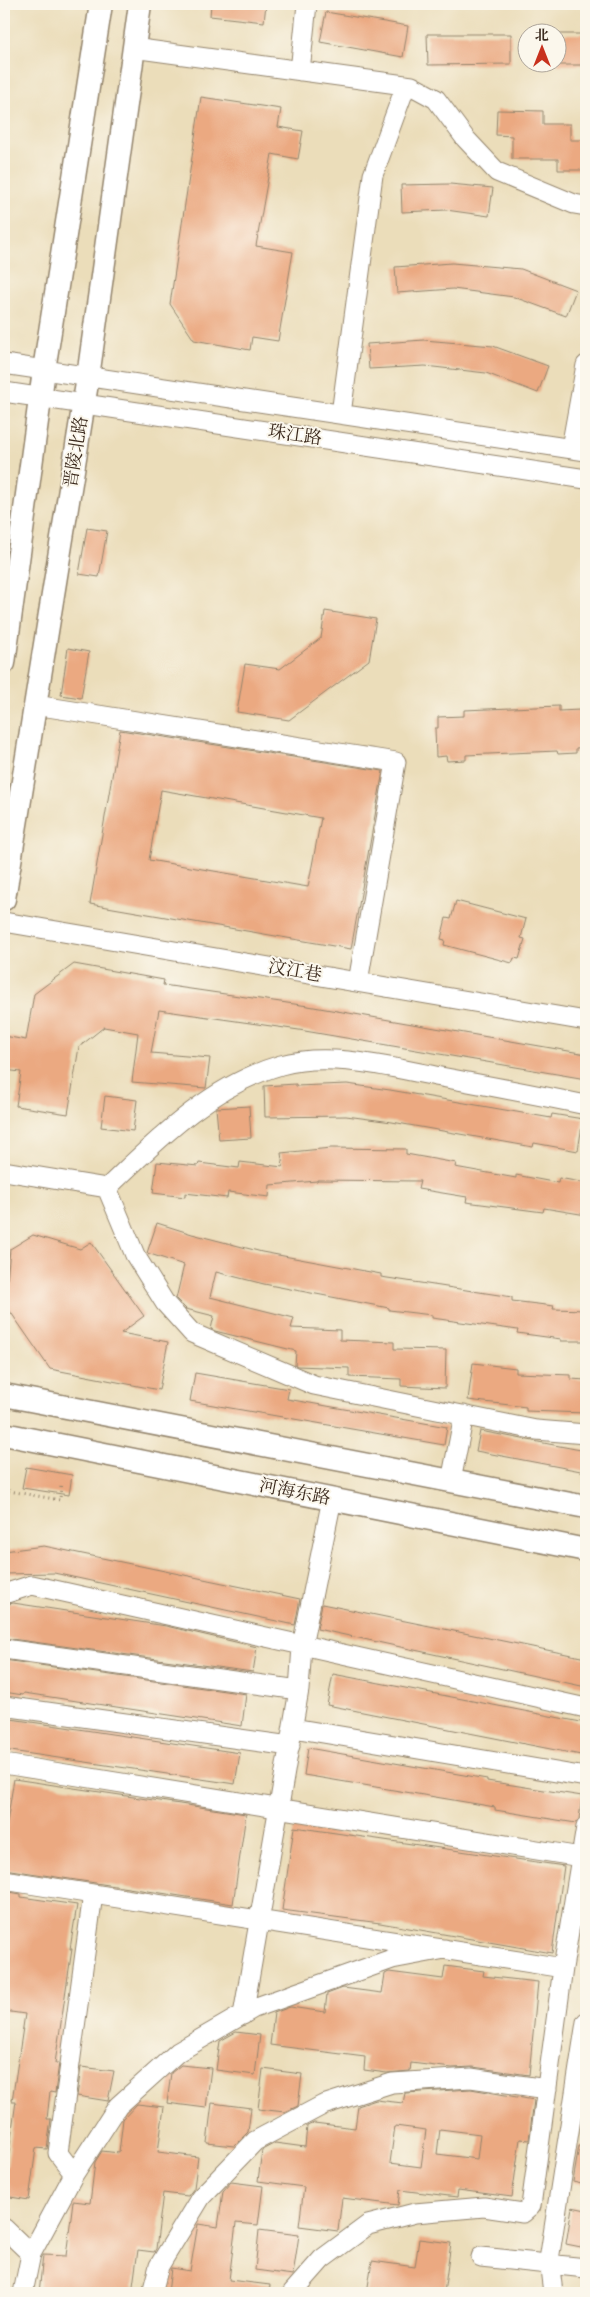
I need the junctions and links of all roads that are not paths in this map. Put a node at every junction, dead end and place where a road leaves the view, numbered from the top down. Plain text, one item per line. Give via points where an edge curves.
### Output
1 (100, 4) edge
2 (140, 4) edge
3 (307, 4) edge
4 (134, 48) junction
5 (300, 70) junction
6 (406, 85) junction
7 (586, 206) edge
8 (4, 364) edge
9 (586, 366) edge
10 (44, 370) junction
11 (88, 377) junction
12 (4, 392) edge
13 (40, 397) junction
14 (84, 404) junction
15 (341, 414) junction
16 (578, 449) edge
17 (586, 479) edge
18 (4, 663) edge
19 (35, 705) junction
20 (4, 899) edge
21 (4, 922) edge
22 (358, 982) junction
23 (586, 1021) edge
24 (586, 1105) edge
25 (4, 1171) edge
26 (107, 1188) junction
27 (4, 1394) edge
28 (464, 1415) junction
29 (4, 1434) edge
30 (586, 1434) edge
31 (451, 1481) junction
32 (332, 1499) junction
33 (586, 1507) edge
34 (586, 1550) edge
35 (4, 1594) edge
36 (302, 1646) junction
37 (4, 1649) edge
38 (299, 1690) junction
39 (4, 1706) edge
40 (586, 1708) edge
41 (292, 1737) junction
42 (4, 1764) edge
43 (586, 1777) edge
44 (279, 1808) junction
45 (586, 1827) edge
46 (581, 1857) junction
47 (4, 1880) edge
48 (93, 1894) junction
49 (259, 1921) junction
50 (445, 1950) junction
51 (563, 1968) junction
52 (243, 2014) junction
53 (586, 2022) edge
54 (547, 2089) junction
55 (578, 2131) edge
56 (74, 2174) junction
57 (4, 2228) edge
58 (31, 2254) junction
59 (481, 2257) dead end
60 (549, 2266) junction
61 (586, 2268) edge
62 (22, 2293) edge
63 (152, 2293) edge
64 (292, 2293) edge
65 (553, 2293) edge

1 - 10 main road
2 - 4 main road, 晋陵北路
3 - 5 street
4 - 5 street
4 - 11 main road, 晋陵北路
5 - 6 street
6 - 7 street via 436,99 497,172
6 - 15 street via 374,175
8 - 10 street, 珠江路
9 - 16 street
10 - 11 street, 珠江路
10 - 13 main road
11 - 14 main road, 晋陵北路
11 - 15 street, 珠江路
12 - 13 street, 珠江路
13 - 14 street, 珠江路
13 - 18 main road
14 - 17 street, 珠江路
14 - 19 main road, 晋陵北路
15 - 16 street, 珠江路
19 - 20 main road, 晋陵北路
19 - 22 street via 396,762
21 - 22 street, 汶江巷
22 - 23 street, 汶江巷
24 - 26 street via 368,1063 322,1060 281,1065 230,1087 164,1134
25 - 26 street
26 - 28 street via 135,1255 165,1303 192,1333 314,1385
27 - 31 main road
28 - 30 street via 536,1430
28 - 31 street
29 - 32 main road, 河海东路
31 - 33 main road
32 - 34 main road, 河海东路
32 - 36 street
35 - 36 street via 32,1584
36 - 38 street
36 - 40 street
37 - 38 street
38 - 41 street
39 - 41 street
41 - 43 street
41 - 44 street
42 - 44 street
44 - 46 street
44 - 49 street
45 - 46 street
46 - 51 street
47 - 48 street
48 - 49 street
48 - 56 street via 58,2153
49 - 50 street
49 - 52 street
50 - 51 street
50 - 52 street via 383,1962
51 - 54 street
52 - 56 street via 178,2052 118,2106
53 - 55 street
54 - 63 street via 471,2078 392,2082 323,2105 255,2141 201,2197 159,2266
54 - 64 street via 531,2206 523,2213 484,2208 415,2213 368,2226 322,2259
55 - 60 street
56 - 58 street
57 - 58 street
58 - 62 street
59 - 60 street
60 - 61 street
60 - 65 street

